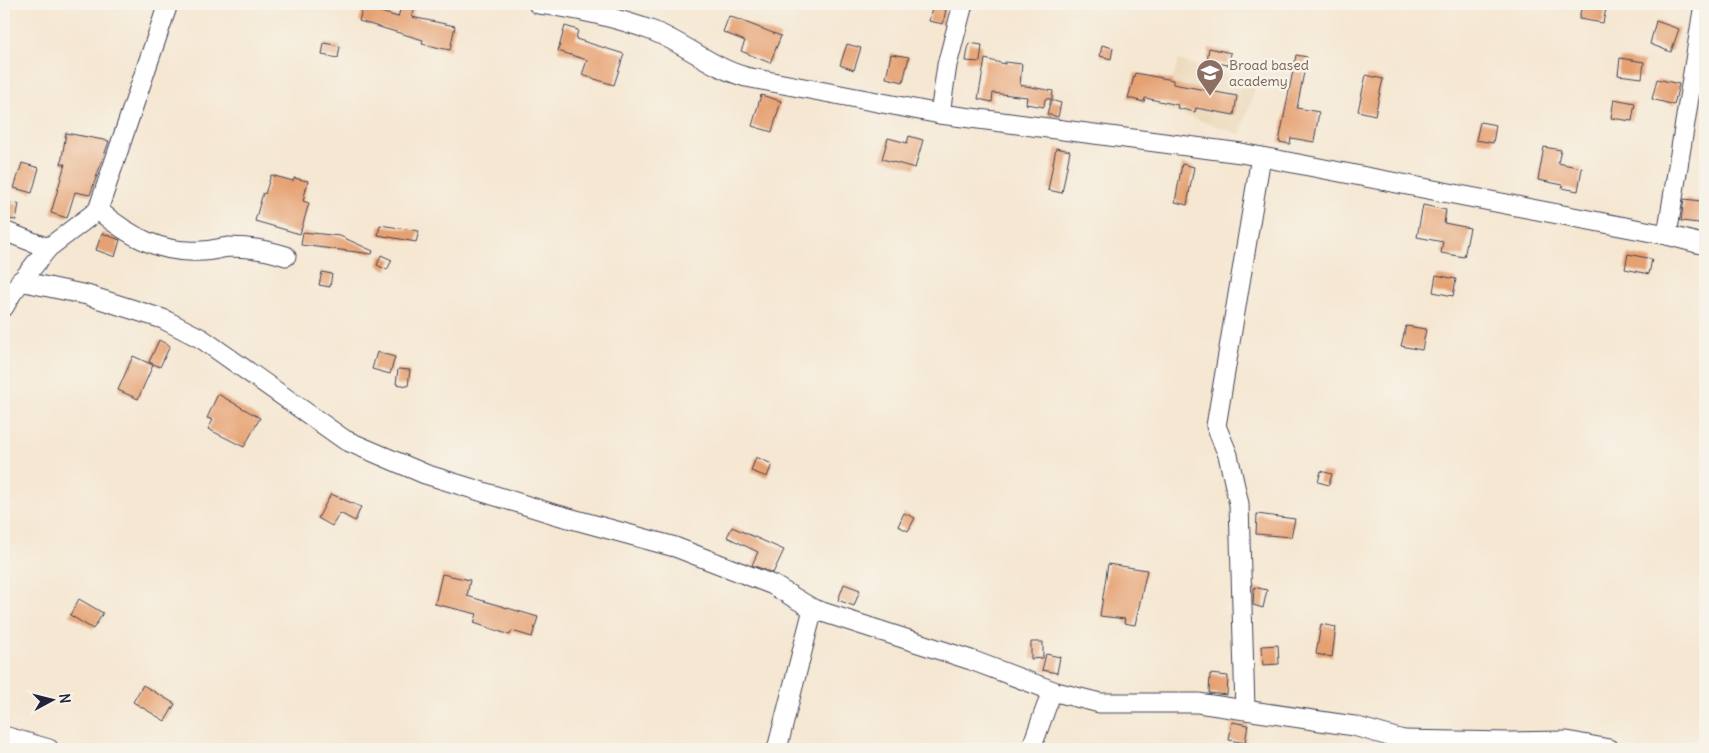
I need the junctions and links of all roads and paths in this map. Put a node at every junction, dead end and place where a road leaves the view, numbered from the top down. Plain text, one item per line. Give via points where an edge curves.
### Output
1 (168, 4) edge
2 (538, 4) edge
3 (963, 4) edge
4 (1704, 4) edge
5 (563, 5) edge
6 (940, 114) junction
7 (1261, 157) junction
8 (98, 210) junction
9 (4, 231) edge
10 (1666, 235) junction
11 (1705, 245) edge
12 (48, 248) junction
13 (286, 256) dead end
14 (20, 281) junction
15 (4, 307) edge
16 (813, 608) junction
17 (1052, 691) junction
18 (1245, 709) junction
19 (4, 736) edge
20 (1409, 745) edge
21 (49, 749) edge
22 (777, 749) edge
23 (1031, 749) edge
24 (1609, 749) edge

1 - 8 street
2 - 5 street
3 - 6 street via 947,65
4 - 10 street
5 - 6 street via 654,32 736,74
6 - 7 street
7 - 10 street
7 - 18 street via 1216,426 1228,455 1239,504
8 - 12 street
8 - 13 street via 122,230 143,241 169,248 202,252 237,248
9 - 12 street
10 - 11 street
12 - 14 street
14 - 15 street
14 - 16 street via 87,295 163,319 202,339 344,440 364,446 386,459 554,514 675,546 773,585
16 - 17 street via 971,660
16 - 22 street
17 - 18 street via 1100,703 1198,704
17 - 23 street
18 - 20 street via 1354,726
19 - 21 street
20 - 24 street via 1567,741

